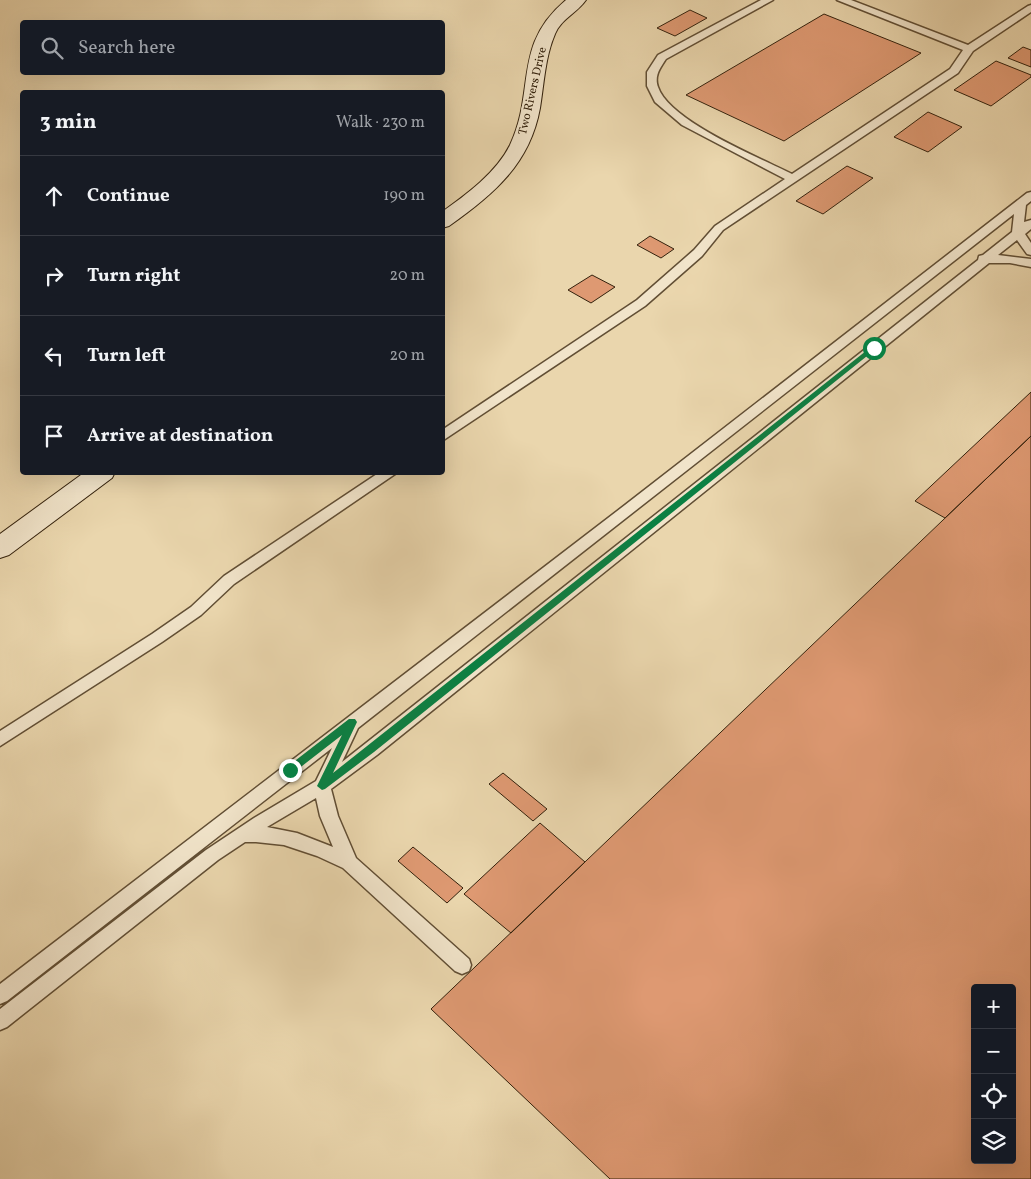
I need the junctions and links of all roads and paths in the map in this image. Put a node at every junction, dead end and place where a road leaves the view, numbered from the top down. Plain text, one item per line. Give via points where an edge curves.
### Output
1 (577, 0) edge
2 (768, 0) edge
3 (842, 0) edge
4 (1031, 8) edge
5 (969, 49) junction
6 (792, 178) junction
7 (1026, 199) edge
8 (445, 220) edge
9 (1031, 223) edge
10 (1018, 233) junction
11 (1031, 252) edge
12 (987, 258) junction
13 (1031, 263) edge
14 (940, 267) junction
15 (445, 436) edge
16 (99, 475) edge
17 (386, 475) edge
18 (0, 548) edge
19 (352, 722) junction
20 (0, 739) edge
21 (322, 786) junction
22 (243, 834) junction
23 (181, 854) junction
24 (350, 863) junction
25 (462, 965) dead end
26 (0, 995) edge
27 (0, 1021) edge

1 - 8 main road, Two Rivers Drive via 547,32 538,56 534,92 520,146 500,172
2 - 6 lane via 662,58 653,66 651,79 657,96 684,123
3 - 5 lane
4 - 5 lane
5 - 6 lane via 954,71
6 - 15 lane via 719,228 698,253 641,303
7 - 10 lane
7 - 14 lane
9 - 10 lane
10 - 11 lane
10 - 12 lane
12 - 13 lane
12 - 14 lane
12 - 21 lane
14 - 19 lane
16 - 18 main road
17 - 20 lane via 229,580 196,612
19 - 21 lane
19 - 23 lane
21 - 22 lane
21 - 24 lane via 329,816
22 - 23 lane
22 - 24 lane via 283,836 316,846
22 - 27 lane
23 - 26 lane
24 - 25 lane

